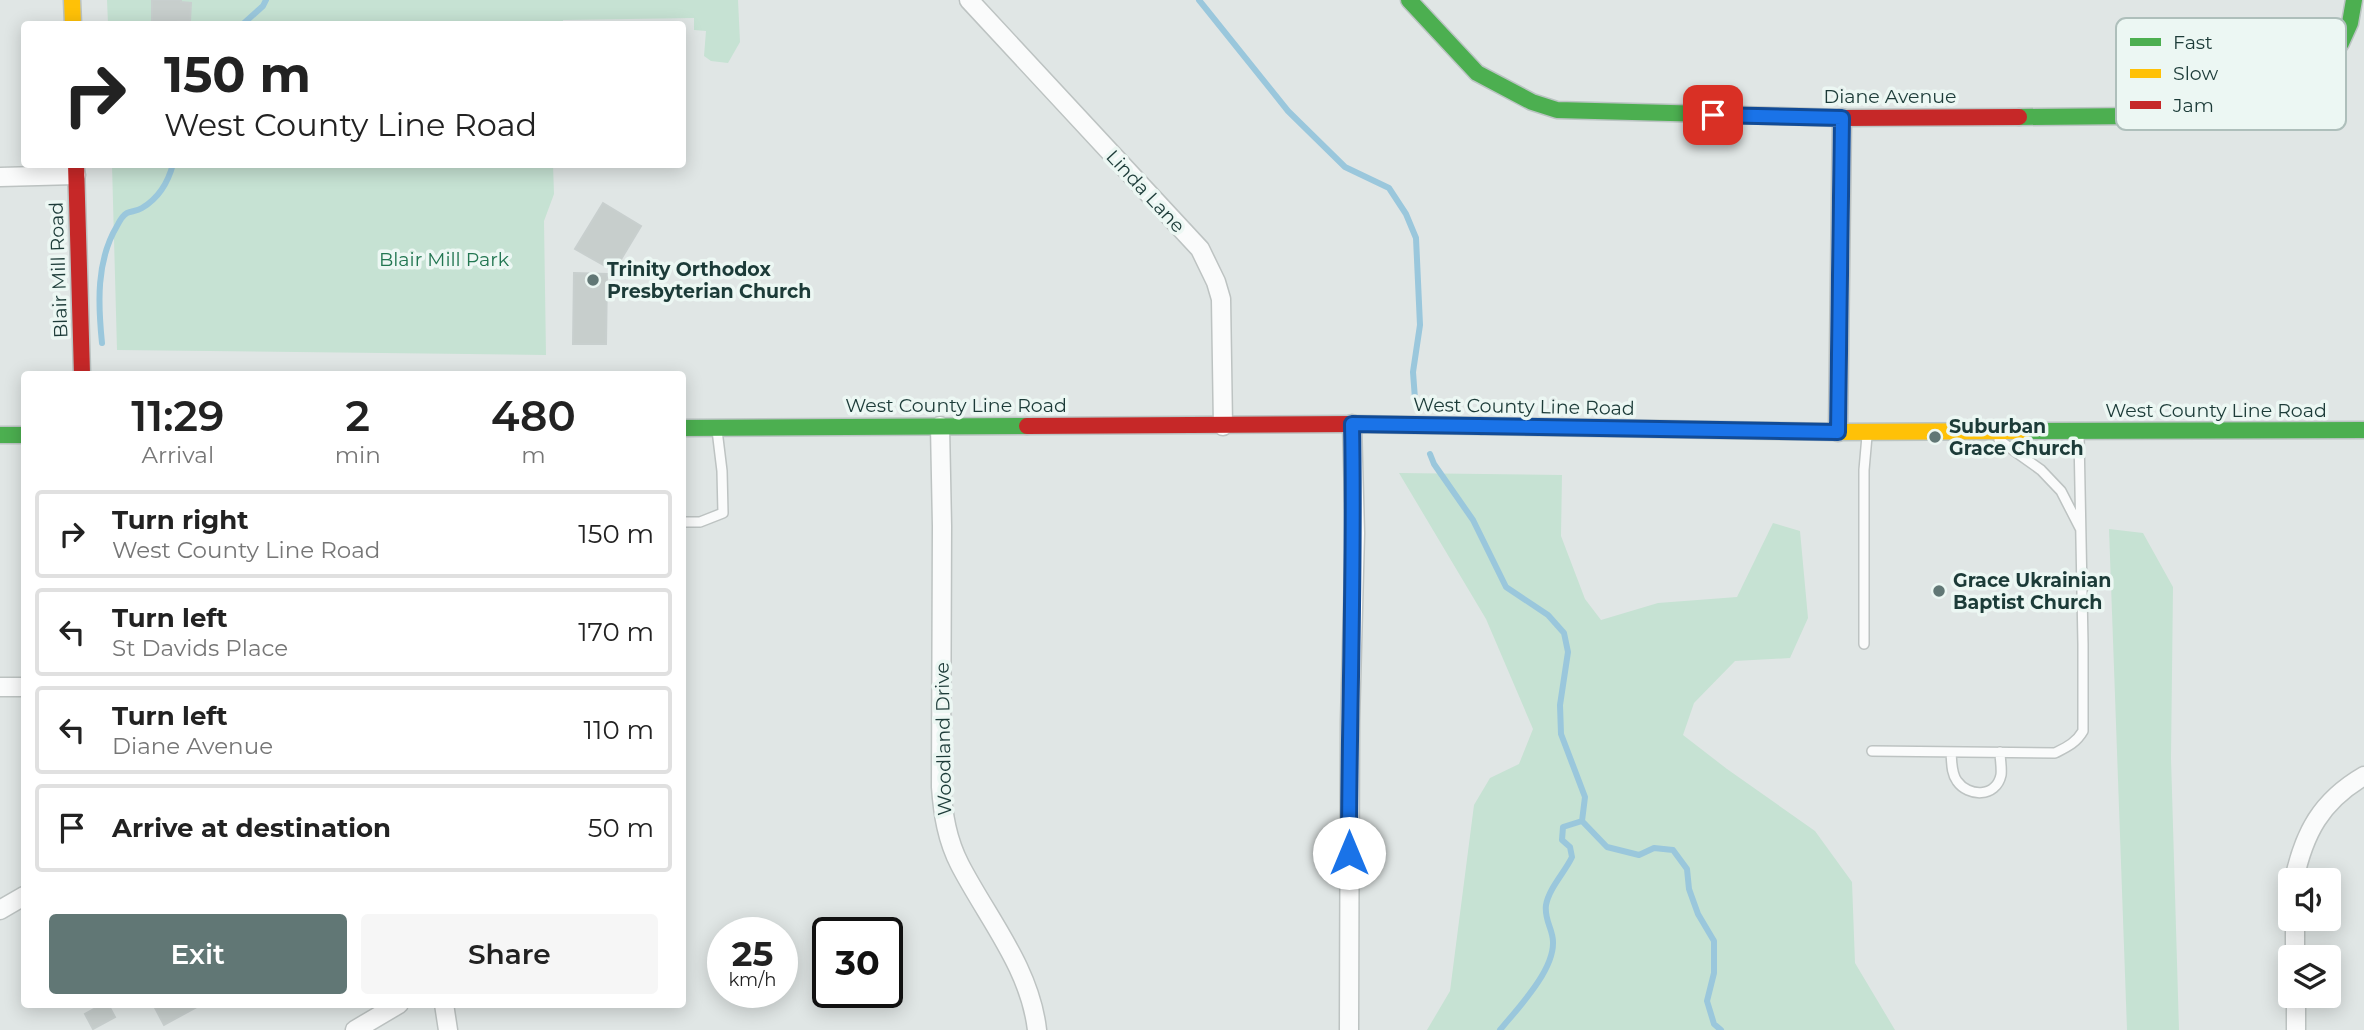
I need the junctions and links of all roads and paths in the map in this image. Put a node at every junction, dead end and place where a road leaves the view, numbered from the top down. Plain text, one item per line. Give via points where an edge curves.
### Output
1 (72, 0) edge
2 (969, 0) edge
3 (1409, 0) edge
4 (2354, 0) edge
5 (73, 21) edge
6 (2346, 32) edge
7 (2116, 115) edge
8 (1842, 118) junction
9 (76, 170) edge
10 (0, 177) edge
11 (82, 371) edge
12 (1352, 424) junction
13 (940, 426) junction
14 (1223, 426) junction
15 (686, 428) edge
16 (717, 428) junction
17 (2364, 430) edge
18 (1867, 431) junction
19 (1986, 431) junction
20 (2079, 431) junction
21 (1838, 432) junction
22 (0, 435) edge
23 (21, 435) edge
24 (686, 522) edge
25 (2081, 531) junction
26 (1864, 644) dead end
27 (0, 687) edge
28 (21, 687) edge
29 (1872, 751) dead end
30 (2000, 752) junction
31 (1951, 753) junction
32 (2364, 776) edge
33 (2297, 868) edge
34 (21, 898) edge
35 (0, 910) edge
36 (392, 1008) edge
37 (445, 1008) edge
38 (2296, 1008) edge
39 (355, 1030) edge
40 (448, 1030) edge
41 (1037, 1030) edge
42 (1349, 1030) edge
43 (2296, 1030) edge

1 - 5 main road
2 - 14 street, Linda Lane via 1199,249 1221,299
3 - 8 main road, Diane Avenue via 1477,73 1557,110
4 - 6 main road, Diane Avenue
7 - 8 main road, Diane Avenue
8 - 21 street
9 - 10 street
9 - 11 main road, Blair Mill Road
12 - 14 main road, West County Line Road
12 - 21 main road, West County Line Road
12 - 42 street via 1355,533
13 - 14 main road, West County Line Road
13 - 16 main road, West County Line Road
13 - 41 street, Woodland Drive via 943,813 959,863 1030,992
15 - 16 main road, West County Line Road
16 - 24 lane via 723,513
17 - 20 main road, West County Line Road
18 - 19 main road, West County Line Road
18 - 21 main road, West County Line Road
18 - 26 lane
19 - 20 main road, West County Line Road
19 - 25 lane via 2062,491
20 - 25 lane
22 - 23 main road
25 - 30 lane via 2083,731 2068,747 2054,752
27 - 28 street
29 - 31 lane
30 - 31 lane
30 - 31 lane via 1998,782 1980,793 1958,782
32 - 33 street via 2326,806 2311,828
34 - 35 street
36 - 39 street
37 - 40 street
38 - 43 street

